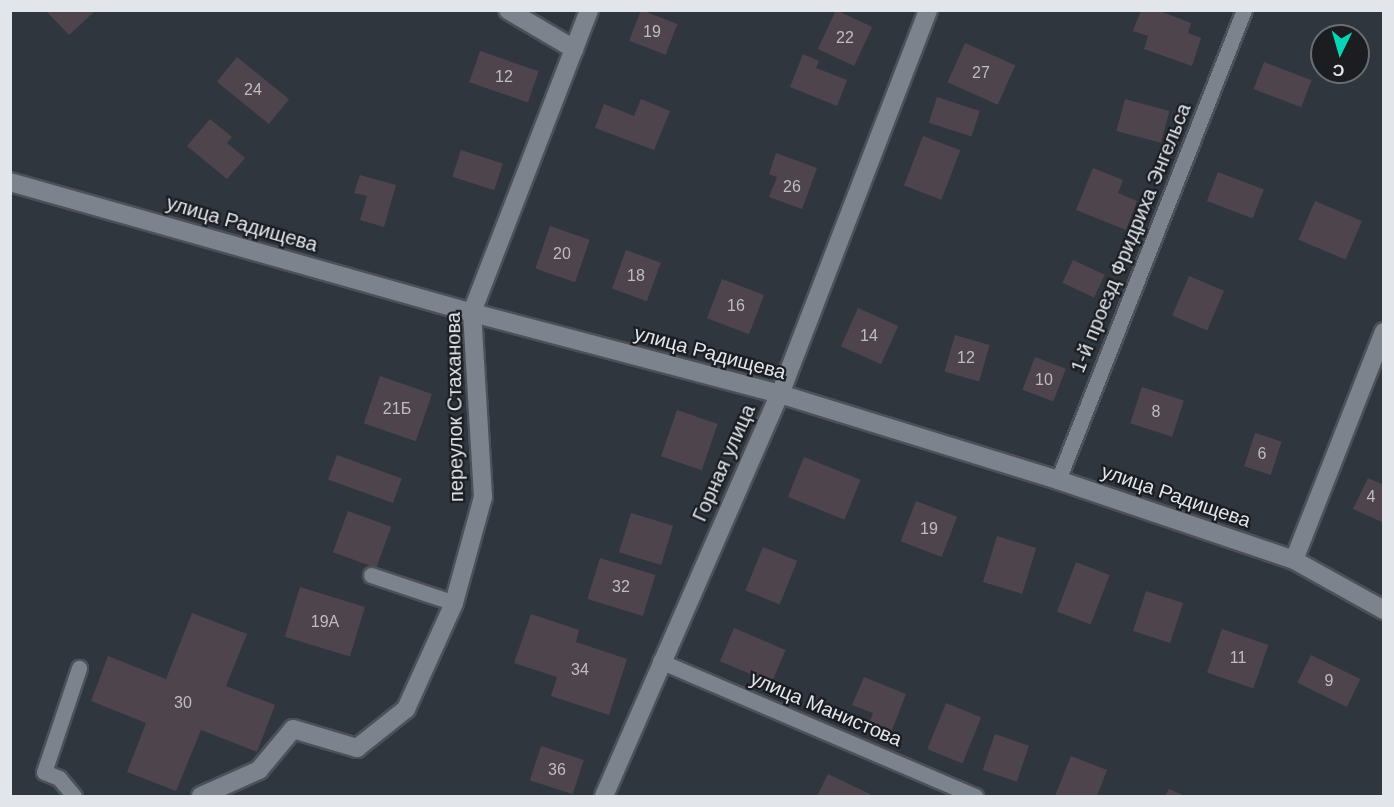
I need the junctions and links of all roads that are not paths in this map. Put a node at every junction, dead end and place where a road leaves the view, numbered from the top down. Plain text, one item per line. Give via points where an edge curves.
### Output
1 (508, 10) edge
2 (589, 10) edge
3 (928, 10) edge
4 (1244, 10) edge
5 (574, 49) junction
6 (10, 182) edge
7 (472, 312) junction
8 (1383, 332) edge
9 (780, 394) junction
10 (1058, 480) junction
11 (1294, 560) junction
12 (371, 575) dead end
13 (454, 603) junction
14 (1383, 610) edge
15 (660, 661) junction
16 (79, 668) dead end
17 (74, 796) edge
18 (201, 796) edge
19 (604, 796) edge
20 (975, 796) edge

1 - 5 street
2 - 5 street, переулок Стаханова
3 - 9 street, Горная улица
4 - 10 lane, 1-й проезд Фридриха Энгельса
5 - 7 street, переулок Стаханова
6 - 7 street, улица Радищева
7 - 9 street, улица Радищева
7 - 13 street, переулок Стаханова via 483,497
8 - 11 street
9 - 10 street, улица Радищева
9 - 15 street, Горная улица
10 - 11 street, улица Радищева
11 - 14 street, улица Радищева
12 - 13 lane
13 - 18 street, переулок Стаханова via 406,709 357,748 293,729 259,770
15 - 19 street, Горная улица
15 - 20 lane, улица Манистова
16 - 17 lane via 44,772 59,778

